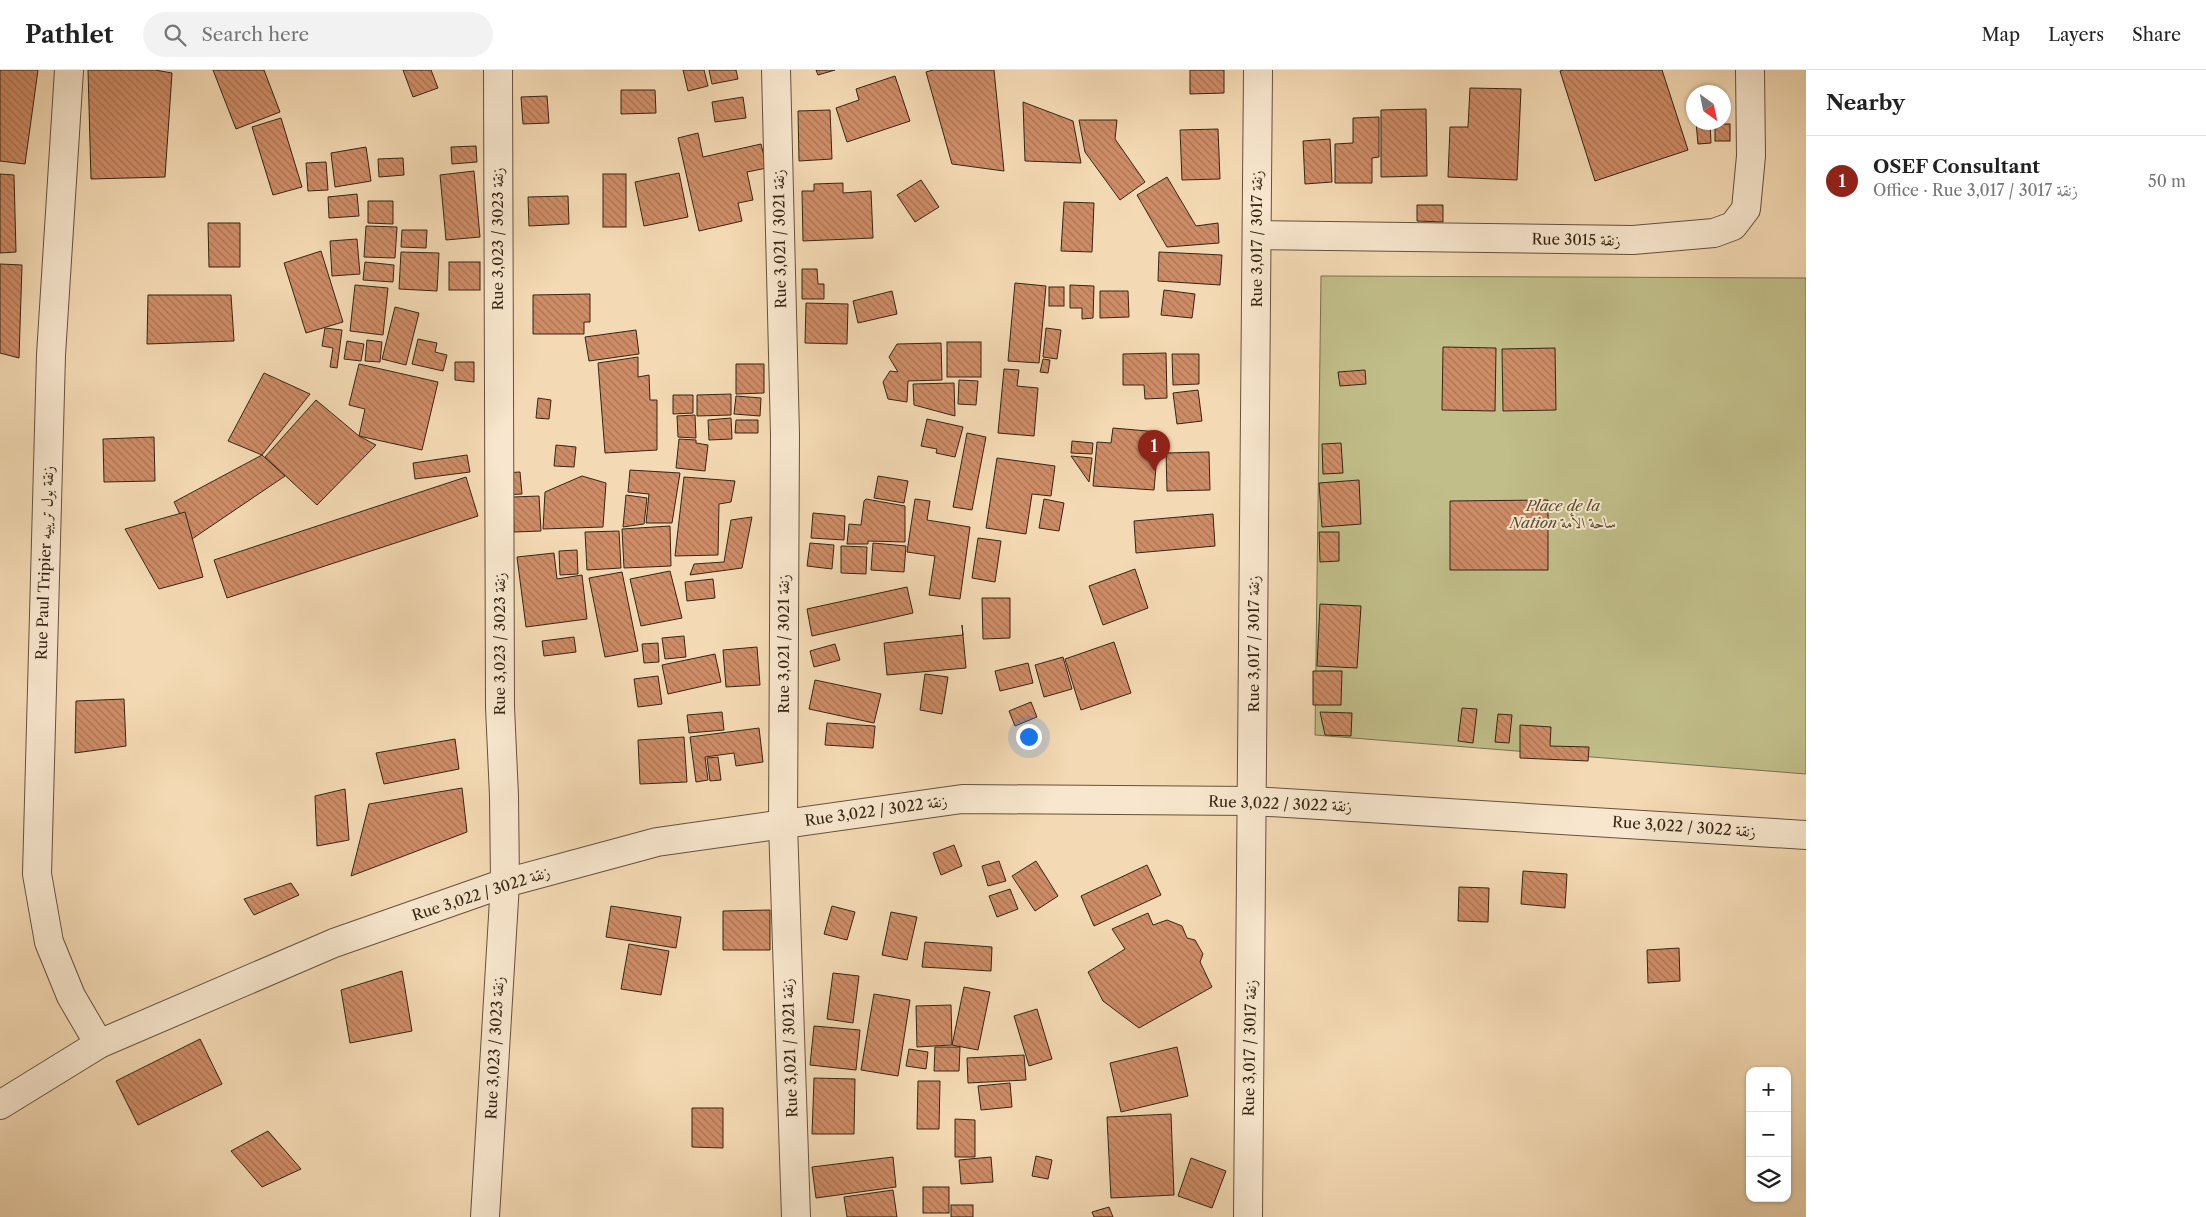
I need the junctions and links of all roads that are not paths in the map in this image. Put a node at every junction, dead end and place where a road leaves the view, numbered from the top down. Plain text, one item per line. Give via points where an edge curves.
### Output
1 (69, 70) edge
2 (498, 70) edge
3 (776, 70) edge
4 (1258, 70) edge
5 (1750, 70) edge
6 (1257, 235) junction
7 (1253, 800) junction
8 (783, 824) junction
9 (1806, 834) edge
10 (505, 883) junction
11 (99, 1044) junction
12 (0, 1105) edge
13 (484, 1217) edge
14 (796, 1217) edge
15 (1248, 1217) edge

1 - 11 street, Rue Paul Tripier زنقة بول تريبيه via 51,355 36,874 49,942 71,996
2 - 10 street, Rue 3,023 / زنقة 3023 via 500,707
3 - 8 street, Rue 3,021 / زنقة 3021 via 785,435
4 - 6 street, Rue 3,017 / زنقة 3017
5 - 6 street, Rue 3015 زنقة via 1751,156 1746,209 1733,226 1714,233 1634,240
6 - 7 street, Rue 3,017 / زنقة 3017
7 - 8 street, Rue 3,022 / زنقة 3022 via 962,799
7 - 9 street, Rue 3,022 / زنقة 3022
7 - 15 street, Rue 3,017 / زنقة 3017
8 - 10 street, Rue 3,022 / زنقة 3022 via 657,842
8 - 14 street, Rue 3,021 / زنقة 3021
10 - 11 street, Rue 3,022 / زنقة 3022 via 334,943
10 - 13 street, Rue 3,023 / زنقة 3023
11 - 12 street, Rue 3,022 / زنقة 3022

